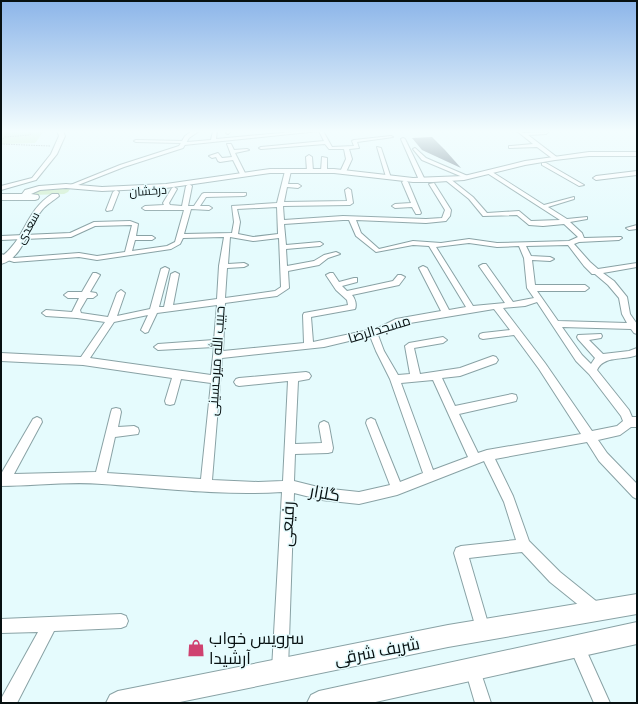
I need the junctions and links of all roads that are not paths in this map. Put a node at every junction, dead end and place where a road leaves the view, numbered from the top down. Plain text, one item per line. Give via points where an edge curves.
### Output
1 (46, 164) edge
2 (129, 164) edge
3 (238, 164) edge
4 (309, 164) edge
5 (324, 164) edge
6 (347, 164) edge
7 (384, 164) edge
8 (414, 164) edge
9 (437, 164) edge
10 (522, 164) edge
11 (544, 164) joint
12 (310, 171) junction
13 (324, 171) junction
14 (288, 172) junction
15 (343, 172) junction
16 (637, 172) edge
17 (492, 173) junction
18 (243, 174) junction
19 (388, 177) junction
20 (467, 177) junction
21 (34, 178) junction
22 (596, 178) dead end
23 (422, 180) junction
24 (449, 181) junction
25 (404, 182) junction
26 (432, 184) junction
27 (581, 185) dead end
28 (189, 186) junction
29 (285, 186) junction
30 (298, 186) dead end
31 (1, 188) edge
32 (174, 189) junction
33 (72, 190) junction
34 (348, 190) dead end
35 (116, 192) junction
36 (34, 193) junction
37 (244, 194) dead end
38 (55, 196) junction
39 (1, 197) edge
40 (572, 198) dead end
41 (280, 205) junction
42 (415, 205) junction
43 (394, 206) dead end
44 (168, 207) junction
45 (543, 207) junction
46 (145, 208) dead end
47 (186, 208) junction
48 (196, 208) junction
49 (209, 208) dead end
50 (109, 210) dead end
51 (418, 212) dead end
52 (585, 218) dead end
53 (352, 219) junction
54 (565, 221) junction
55 (282, 222) junction
56 (637, 227) edge
57 (629, 228) dead end
58 (21, 236) junction
59 (180, 236) junction
60 (231, 236) junction
61 (282, 236) junction
62 (1, 238) edge
63 (132, 238) junction
64 (152, 238) dead end
65 (619, 238) dead end
66 (578, 240) junction
67 (570, 242) junction
68 (320, 244) dead end
69 (521, 244) junction
70 (432, 245) junction
71 (282, 247) junction
72 (128, 254) junction
73 (336, 254) dead end
74 (3, 257) edge
75 (528, 258) junction
76 (550, 259) dead end
77 (244, 265) dead end
78 (637, 265) edge
79 (224, 266) junction
80 (483, 266) dead end
81 (423, 268) dead end
82 (165, 269) dead end
83 (284, 269) junction
84 (595, 272) junction
85 (175, 274) dead end
86 (96, 275) dead end
87 (330, 275) dead end
88 (401, 277) dead end
89 (354, 280) dead end
90 (337, 284) junction
91 (531, 288) junction
92 (585, 288) dead end
93 (121, 293) dead end
94 (346, 294) junction
95 (68, 295) dead end
96 (85, 295) junction
97 (93, 296) dead end
98 (538, 299) junction
99 (221, 302) junction
100 (511, 305) junction
101 (497, 307) junction
102 (168, 309) junction
103 (471, 310) junction
104 (154, 311) junction
105 (46, 313) dead end
106 (446, 313) junction
107 (77, 315) junction
108 (111, 320) junction
109 (555, 324) junction
110 (635, 328) edge
111 (145, 330) dead end
112 (373, 332) junction
113 (516, 332) junction
114 (483, 336) dead end
115 (598, 336) dead end
116 (443, 340) dead end
117 (219, 343) junction
118 (309, 346) junction
119 (158, 347) dead end
120 (637, 350) edge
121 (218, 355) junction
122 (1, 357) edge
123 (601, 358) junction
124 (493, 360) dead end
125 (83, 361) junction
126 (592, 371) junction
127 (178, 374) junction
128 (306, 376) dead end
129 (436, 376) junction
130 (293, 378) junction
131 (416, 378) junction
132 (395, 379) junction
133 (216, 380) junction
134 (239, 382) dead end
135 (512, 398) dead end
136 (170, 401) dead end
137 (454, 411) junction
138 (116, 412) dead end
139 (37, 422) dead end
140 (633, 422) edge
141 (371, 423) dead end
142 (324, 426) dead end
143 (111, 432) junction
144 (134, 432) dead end
145 (589, 437) junction
146 (290, 449) junction
147 (481, 457) junction
148 (430, 476) junction
149 (100, 478) junction
150 (2, 480) edge
151 (206, 485) junction
152 (289, 486) junction
153 (397, 489) junction
154 (637, 493) edge
155 (524, 545) junction
156 (637, 604) edge
157 (598, 610) junction
158 (120, 621) dead end
159 (50, 624) junction
160 (1, 626) edge
161 (483, 630) junction
162 (637, 633) edge
163 (582, 657) dead end
164 (473, 669) junction
165 (280, 671) junction
166 (8, 703) edge
167 (118, 703) edge
168 (319, 703) edge
169 (483, 703) edge
170 (602, 703) edge

1 - 21 street
2 - 33 street
3 - 18 street
4 - 12 street
5 - 13 street
6 - 15 street
7 - 19 street
8 - 23 street
9 - 20 street
10 - 17 main road, درخشان
11 - 17 main road, درخشان
11 - 27 street
12 - 13 main road, درخشان
12 - 14 main road, درخشان
13 - 15 main road, درخشان
14 - 18 main road, درخشان
14 - 25 main road, درخشان
14 - 28 main road, درخشان
14 - 29 street
15 - 19 main road, درخشان
16 - 22 street
17 - 20 main road, درخشان
17 - 24 main road, درخشان
17 - 45 street
18 - 33 main road, درخشان via 166,186
19 - 23 main road, درخشان
20 - 24 main road, درخشان
21 - 31 street
21 - 36 street
23 - 24 main road, درخشان
24 - 26 main road, درخشان
24 - 54 street via 471,198 485,216 520,213 529,223 540,225
25 - 26 main road, درخشان
25 - 42 street
26 - 53 street via 448,210 444,220 426,222
28 - 32 main road, درخشان
28 - 47 street
29 - 30 street
29 - 41 street
31 - 36 main road
32 - 35 main road, درخشان
32 - 44 street via 166,203
33 - 35 main road, درخشان
33 - 36 main road
33 - 38 main road via 71,193
34 - 41 street via 350,203
35 - 50 street
36 - 38 main road
36 - 39 main road
36 - 58 street, سعدی
37 - 48 street via 204,195
38 - 58 street, سعدی via 40,206
40 - 45 street
41 - 55 street
41 - 60 street, حبیب الله میرحسینی via 234,207 237,222
42 - 43 street
42 - 51 street
44 - 46 street
44 - 47 street
45 - 54 street
47 - 48 street
47 - 59 street
48 - 49 street
52 - 54 street
53 - 55 street
53 - 70 street via 359,238 378,250 413,243
54 - 66 street via 580,234
55 - 61 street
56 - 57 street
58 - 62 street
58 - 63 street via 71,235 94,224 130,223 135,224
58 - 74 street, سعدی via 17,248
59 - 60 street
59 - 72 street via 176,246
60 - 61 street via 253,239
60 - 79 street, حبیب الله میرحسینی
61 - 71 street
63 - 64 street
63 - 72 street
65 - 66 street
66 - 67 street
67 - 69 street
67 - 84 street
68 - 71 street
69 - 70 street via 497,245 469,241
69 - 75 street
70 - 103 street
71 - 83 street
72 - 74 street via 97,258 79,255 14,260
73 - 83 street via 326,256 316,263
75 - 76 street
75 - 91 street
77 - 79 street
78 - 84 street
79 - 99 street, حبیب الله میرحسینی
80 - 100 street
81 - 106 street
82 - 104 street
83 - 99 street via 284,288 277,293
84 - 110 street via 611,283 623,297 626,314
85 - 102 street
86 - 96 street
87 - 90 street
88 - 94 street via 396,283
89 - 90 street
90 - 94 street
91 - 92 street
91 - 98 street
93 - 108 street
94 - 118 street via 351,299 352,307 307,315
95 - 96 street
96 - 97 street
96 - 107 street via 76,310
98 - 100 street, مسجدالرضا
98 - 109 street
99 - 102 street
99 - 117 street, حبیب الله میرحسینی
100 - 101 street, مسجدالرضا
101 - 103 street, مسجدالرضا
101 - 113 street
102 - 104 street
103 - 106 street, مسجدالرضا
104 - 108 street
104 - 111 street
105 - 107 street
106 - 112 street, مسجدالرضا via 396,322
107 - 108 street
108 - 125 street
109 - 110 street
109 - 126 street via 579,358
112 - 118 street, مسجدالرضا
112 - 132 street
113 - 114 street
113 - 145 street
115 - 123 street via 581,337
116 - 131 street via 409,346
117 - 119 street
117 - 121 street, حبیب الله میرحسینی
118 - 121 street, مسجدالرضا
120 - 123 street via 630,354
121 - 133 street, حبیب الله میرحسینی
122 - 125 street
123 - 126 street
124 - 129 street via 460,372
125 - 127 street
126 - 140 street
127 - 133 street
127 - 136 street
128 - 130 street
129 - 131 street
129 - 137 street
130 - 134 street
130 - 146 street, رفیعی
131 - 132 street
132 - 148 street
133 - 151 street, حبیب الله میرحسینی
135 - 137 street
137 - 147 street
138 - 143 street
139 - 150 street
140 - 145 street, گلزار via 620,430
141 - 153 street
142 - 146 street via 328,448
143 - 144 street
143 - 149 street
145 - 147 street, گلزار
145 - 154 street via 603,457
146 - 152 street, رفیعی
147 - 148 street, گلزار
147 - 155 street via 509,500
148 - 153 street, گلزار
149 - 150 street, گلزار
149 - 151 street, گلزار
151 - 152 street, گلزار via 258,488
152 - 153 street, گلزار via 322,494 359,498
152 - 165 street, رفیعی
155 - 157 street via 555,577
155 - 161 street via 461,552
156 - 157 main road, شریف شرقی
157 - 161 main road, شریف شرقی
158 - 159 street
159 - 160 street
159 - 166 street
161 - 165 main road, شریف شرقی
162 - 164 main road
163 - 170 street
164 - 168 main road
164 - 169 street
165 - 167 main road, شریف شرقی

